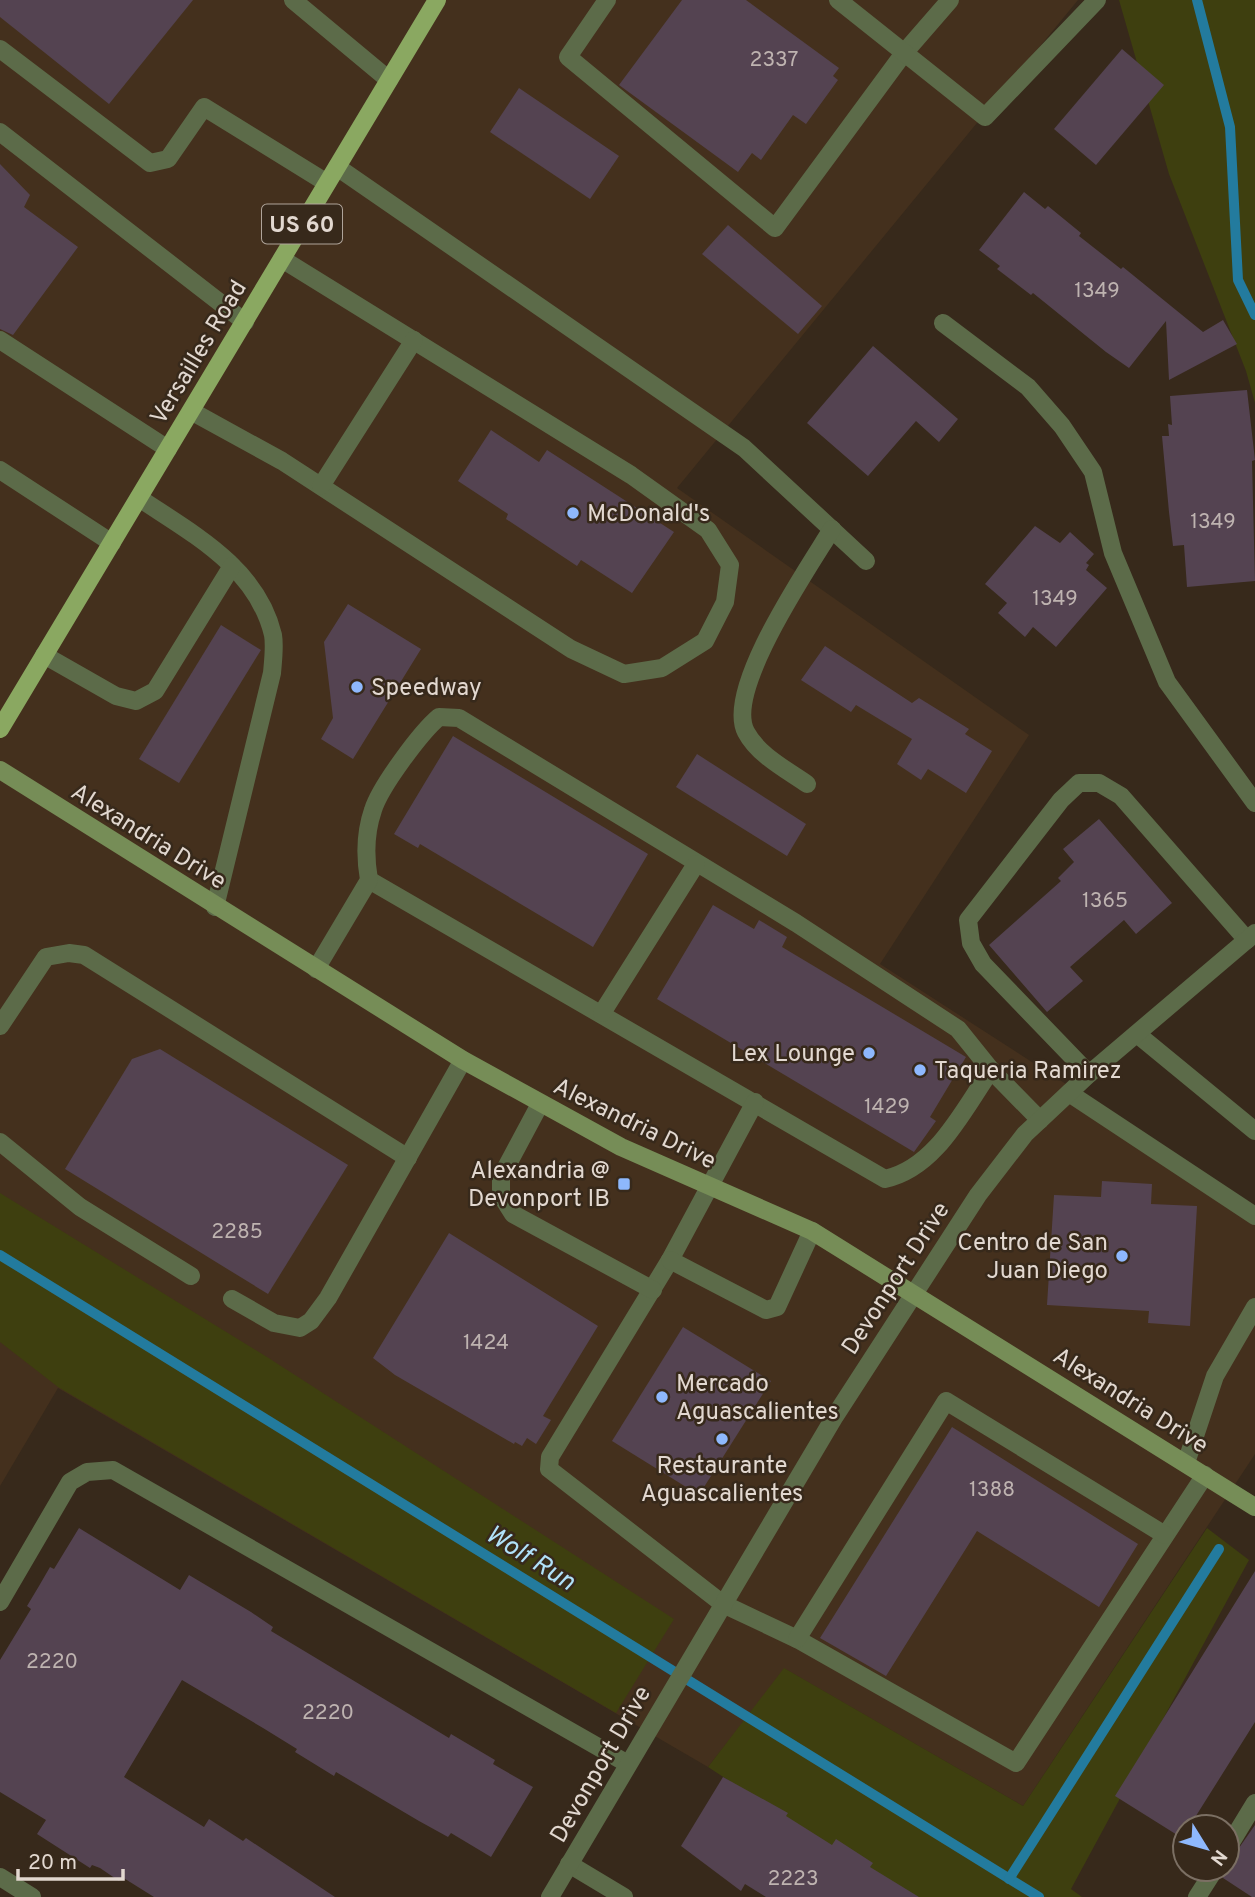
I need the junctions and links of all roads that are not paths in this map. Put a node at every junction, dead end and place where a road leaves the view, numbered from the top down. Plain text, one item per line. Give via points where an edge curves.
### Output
1 (293, 0) edge
2 (437, 0) edge
3 (607, 0) edge
4 (838, 0) edge
5 (950, 0) edge
6 (1097, 0) edge
7 (0, 49) edge
8 (904, 53) junction
9 (389, 80) junction
10 (0, 132) edge
11 (337, 167) junction
12 (327, 183) junction
13 (282, 259) junction
14 (244, 322) junction
15 (943, 323) dead end
16 (0, 340) edge
17 (414, 340) junction
18 (191, 411) junction
19 (168, 449) junction
20 (0, 470) edge
21 (321, 486) junction
22 (139, 498) junction
23 (832, 529) junction
24 (112, 543) junction
25 (866, 561) dead end
26 (232, 566) junction
27 (44, 655) junction
28 (0, 729) edge
29 (0, 771) edge
30 (807, 784) dead end
31 (1255, 803) edge
32 (696, 864) junction
33 (369, 880) junction
34 (215, 907) junction
35 (1251, 937) edge
36 (316, 968) junction
37 (602, 1013) junction
38 (0, 1027) edge
39 (1137, 1034) junction
40 (463, 1059) junction
41 (991, 1070) junction
42 (1089, 1074) junction
43 (1069, 1093) junction
44 (755, 1102) junction
45 (540, 1104) junction
46 (1040, 1120) junction
47 (1255, 1131) edge
48 (0, 1142) edge
49 (408, 1158) junction
50 (707, 1186) junction
51 (1255, 1216) edge
52 (812, 1231) junction
53 (670, 1260) junction
54 (191, 1276) dead end
55 (653, 1290) junction
56 (914, 1293) junction
57 (232, 1298) dead end
58 (1255, 1307) edge
59 (1186, 1463) junction
60 (1205, 1475) junction
61 (1255, 1507) edge
62 (1165, 1535) junction
63 (0, 1602) edge
64 (723, 1604) junction
65 (797, 1639) junction
66 (628, 1764) junction
67 (1255, 1803) edge
68 (1241, 1826) edge
69 (569, 1864) junction
70 (0, 1877) edge
71 (32, 1897) edge
72 (550, 1897) edge
73 (624, 1897) edge

1 - 9 street
2 - 9 main road, Versailles Road / US 60
3 - 8 street via 568,57 775,228
4 - 8 street
5 - 8 street
6 - 8 street via 985,117
7 - 12 street via 150,163 168,159 204,107
9 - 11 main road, Versailles Road / US 60
10 - 14 street
11 - 12 main road, Versailles Road / US 60
11 - 23 street via 744,448
12 - 13 main road, Versailles Road / US 60
13 - 14 main road, Versailles Road / US 60
13 - 17 street
14 - 18 main road, Versailles Road / US 60
15 - 31 street via 1028,387 1093,472 1113,553 1167,682
16 - 19 street
17 - 21 street
17 - 21 street via 631,475 708,530 730,565 725,602 705,642 662,668 624,674 571,649
18 - 19 main road, Versailles Road / US 60
18 - 21 street
19 - 22 main road, Versailles Road / US 60
20 - 24 street
22 - 24 main road, Versailles Road / US 60
22 - 26 street via 220,552
23 - 25 street
23 - 30 street via 778,615 752,673 742,711 745,731 760,750
24 - 27 main road, Versailles Road / US 60
26 - 27 street via 155,691 136,701 116,696
26 - 34 street via 254,593 273,635 272,673
27 - 28 main road, Versailles Road / US 60
29 - 34 street, Alexandria Drive
32 - 33 street via 459,718 439,717 422,732 373,809 365,854
32 - 37 street
32 - 41 street via 958,1029
33 - 36 street
33 - 37 street
34 - 36 street, Alexandria Drive
35 - 39 street, Devonport Drive
35 - 42 street via 1121,796 1099,783 1079,783 968,920 971,943 983,964
36 - 40 street, Alexandria Drive
37 - 44 street
38 - 49 street via 47,957 84,955
39 - 42 street, Devonport Drive
39 - 47 street
40 - 45 street, Alexandria Drive
40 - 49 street
41 - 44 street via 927,1158 905,1175 885,1179
41 - 46 street
42 - 43 street, Devonport Drive
43 - 46 street, Devonport Drive
43 - 51 street
44 - 50 street
45 - 50 street, Alexandria Drive
45 - 55 street via 501,1177 501,1195 513,1214
46 - 56 street, Devonport Drive via 978,1195
48 - 54 street via 80,1207
49 - 57 street via 311,1321 300,1328 274,1323
50 - 52 street, Alexandria Drive
50 - 53 street
52 - 53 street via 785,1294 777,1307 766,1310
52 - 56 street, Alexandria Drive
53 - 55 street
55 - 64 street via 550,1457 549,1469
56 - 59 street, Alexandria Drive
56 - 64 street, Devonport Drive
58 - 59 street via 1215,1376
59 - 60 street, Alexandria Drive
60 - 61 street, Alexandria Drive
60 - 62 street
62 - 65 street via 1016,1763
62 - 65 street via 946,1401
63 - 66 street via 70,1482 87,1472 113,1470
64 - 65 street
64 - 66 street, Devonport Drive
66 - 69 street, Devonport Drive
67 - 68 street
69 - 72 street, Devonport Drive
69 - 73 street
70 - 71 street

